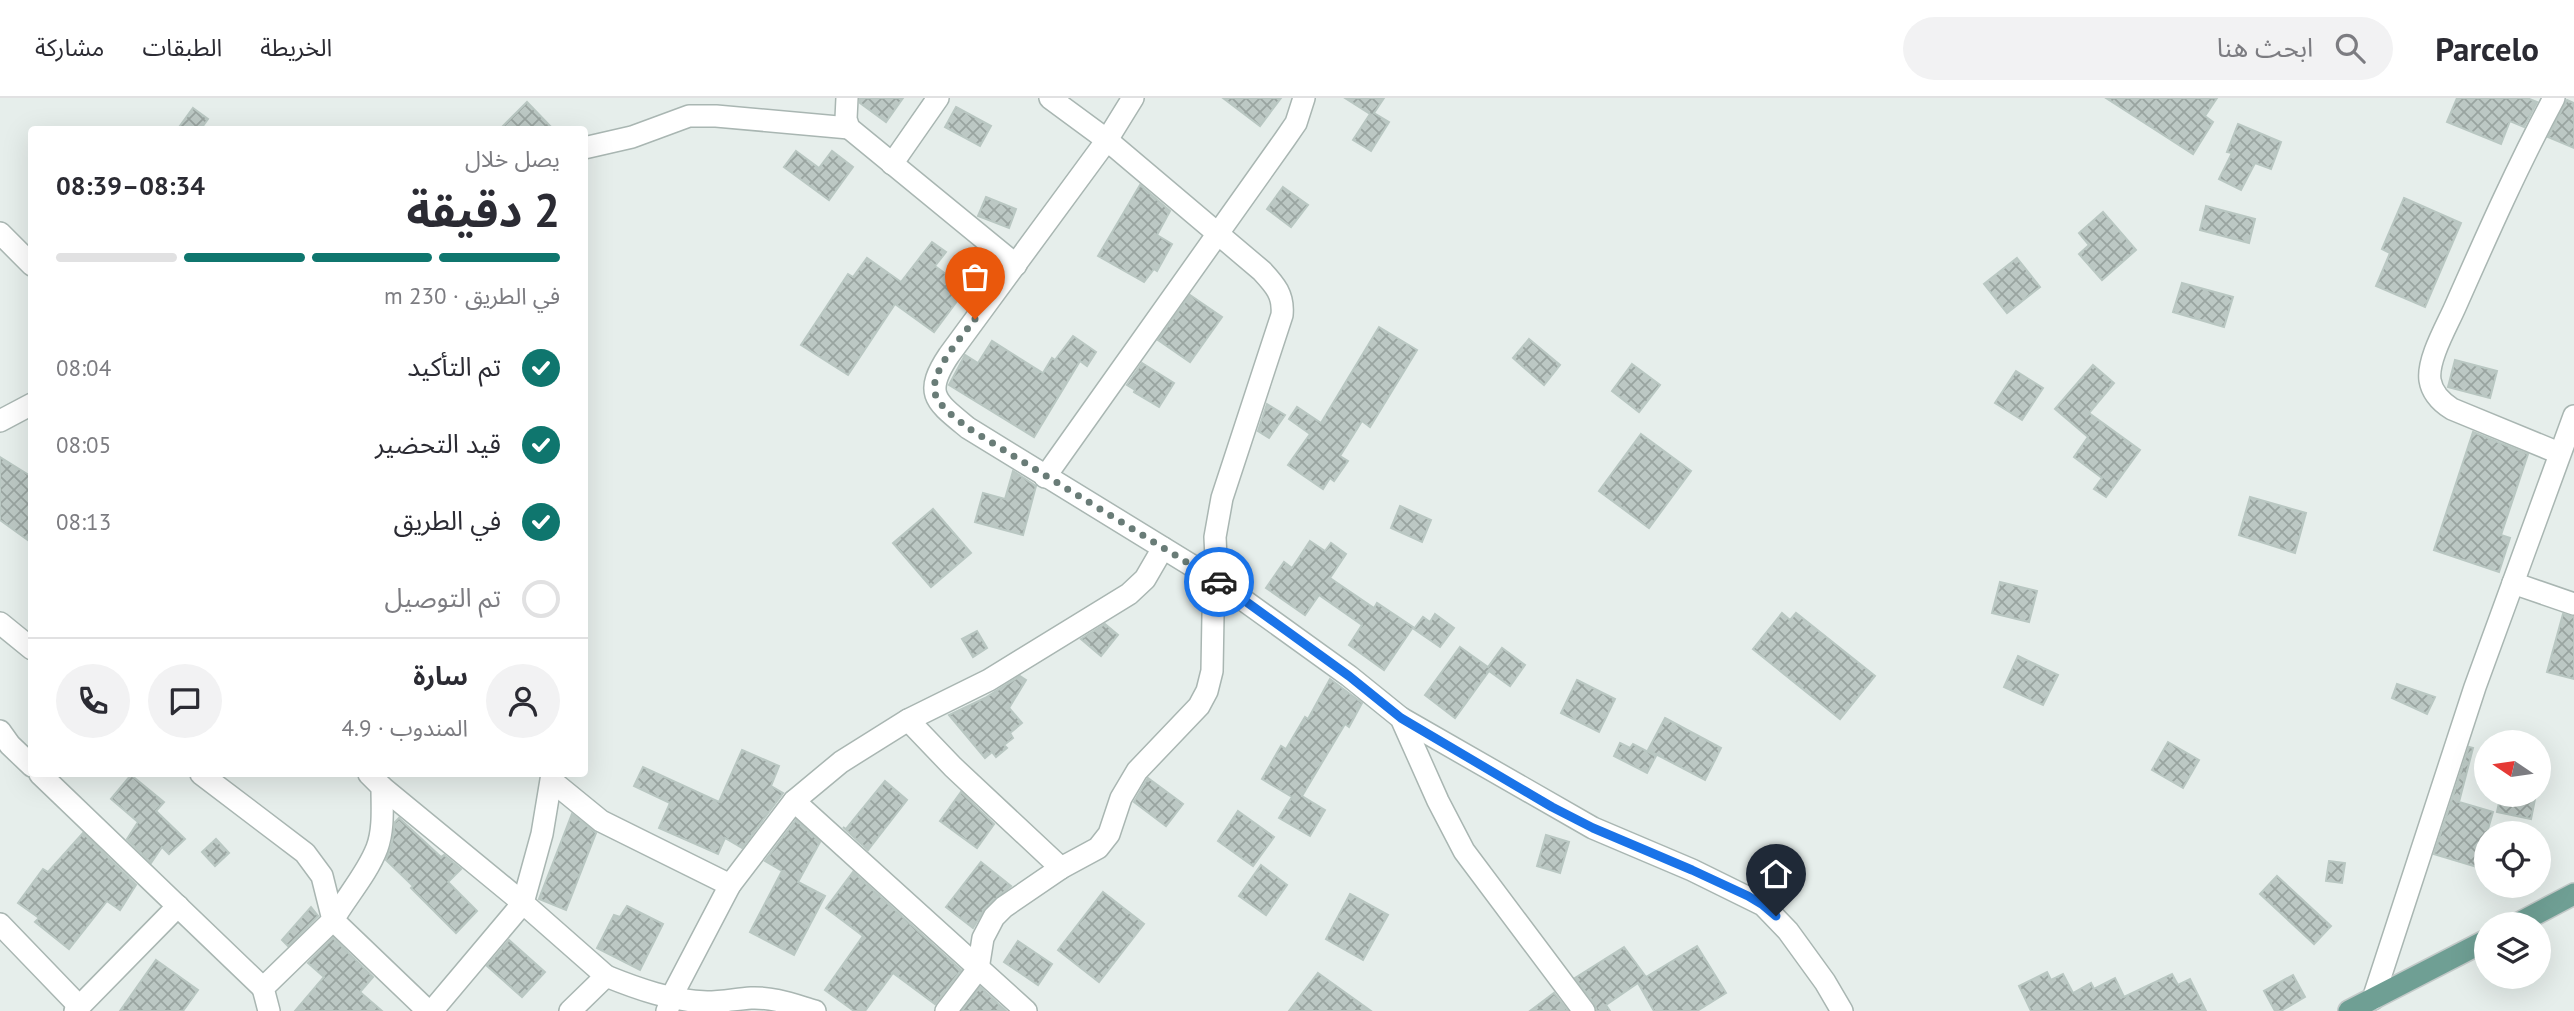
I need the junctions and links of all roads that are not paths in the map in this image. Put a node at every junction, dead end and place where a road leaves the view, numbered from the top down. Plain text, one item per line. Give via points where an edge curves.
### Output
1 (847, 98) edge
2 (937, 98) edge
3 (1050, 98) edge
4 (1133, 98) edge
5 (1304, 98) edge
6 (2554, 98) edge
7 (849, 128) junction
8 (1107, 140) junction
9 (588, 147) edge
10 (892, 164) junction
11 (0, 233) edge
12 (1217, 234) junction
13 (28, 261) edge
14 (1016, 265) junction
15 (28, 406) edge
16 (2574, 416) edge
17 (0, 421) edge
18 (2559, 453) junction
19 (1045, 477) junction
20 (1163, 548) junction
21 (1217, 581) junction
22 (2512, 583) junction
23 (2574, 604) edge
24 (0, 623) edge
25 (28, 646) edge
26 (1401, 718) junction
27 (908, 720) junction
28 (3, 744) edge
29 (28, 763) edge
30 (43, 777) edge
31 (205, 777) edge
32 (552, 777) edge
33 (376, 780) edge
34 (794, 801) junction
35 (1061, 868) junction
36 (730, 885) junction
37 (2574, 894) edge
38 (523, 903) junction
39 (178, 906) junction
40 (2540, 912) edge
41 (333, 920) junction
42 (0, 924) edge
43 (2474, 947) edge
44 (978, 969) junction
45 (606, 976) junction
46 (263, 988) junction
47 (2373, 999) junction
48 (669, 1004) edge
49 (77, 1009) edge
50 (269, 1011) edge
51 (430, 1011) edge
52 (570, 1011) edge
53 (815, 1011) edge
54 (946, 1011) edge
55 (1026, 1011) edge
56 (1584, 1011) edge
57 (1842, 1011) edge
58 (2349, 1011) edge

1 - 7 street
2 - 10 street
3 - 8 street
4 - 8 street
5 - 12 street via 1296,123
6 - 18 street via 2478,256 2434,357 2430,379 2437,397 2452,409
7 - 9 street via 689,116
7 - 10 street
8 - 12 street
8 - 14 street
10 - 14 street
11 - 13 street
12 - 19 street
12 - 21 street via 1277,286 1283,306 1218,513 1214,537
14 - 19 street via 948,355 936,374 934,390 942,405 968,428
15 - 17 street
16 - 18 street
18 - 22 street
19 - 20 street
20 - 21 street
20 - 27 street via 1145,579 1129,594 989,680
21 - 26 street
21 - 35 street via 1212,671 1203,699 1137,771 1103,842
22 - 23 street
22 - 47 street
24 - 25 street
26 - 56 street via 1464,851
26 - 57 street via 1552,807 1763,905 1788,931
27 - 34 street via 841,762
27 - 35 street
28 - 29 street
30 - 39 street
31 - 41 street via 305,853 323,876
32 - 36 street via 601,821
32 - 38 street
33 - 38 street
33 - 41 street via 382,824 378,846
34 - 36 street
34 - 44 street
35 - 44 street via 994,917 983,938
36 - 48 street
37 - 40 main road
38 - 45 street
38 - 51 street
39 - 46 street
39 - 49 street
41 - 46 street
41 - 51 street
42 - 49 street
43 - 47 main road
44 - 54 street
44 - 55 street
45 - 48 street
45 - 52 street
46 - 50 street
47 - 58 main road
48 - 53 street via 752,998

